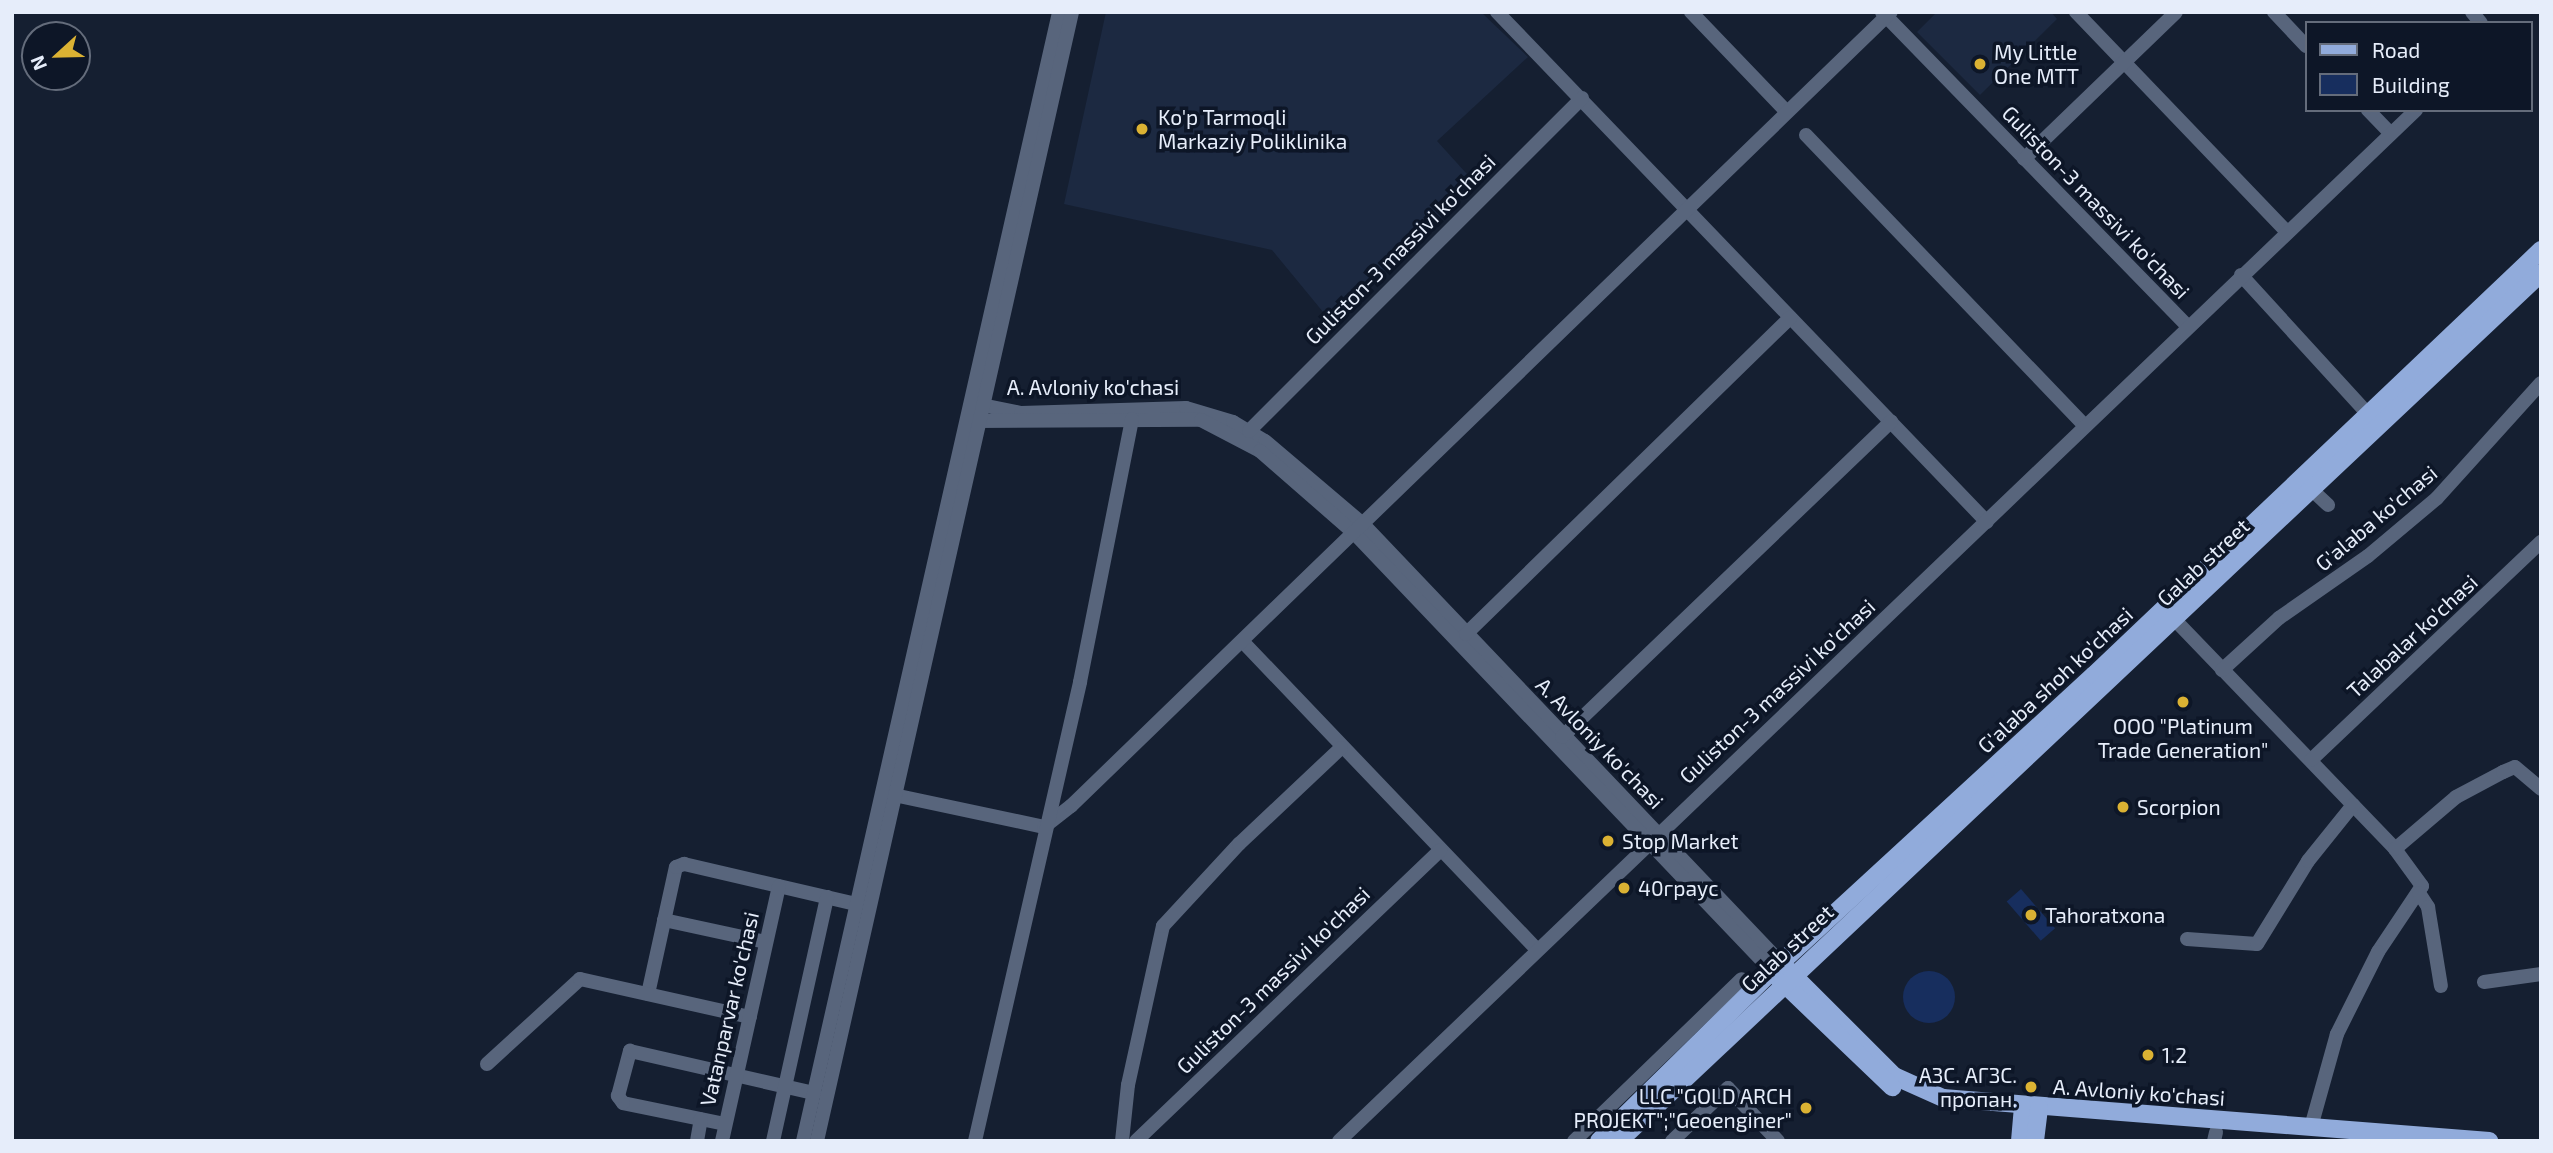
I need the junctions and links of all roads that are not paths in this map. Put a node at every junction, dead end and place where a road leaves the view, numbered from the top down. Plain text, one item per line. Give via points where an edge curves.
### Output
1 (1059, 12) edge
2 (1072, 12) edge
3 (1497, 12) edge
4 (1690, 12) edge
5 (2076, 12) edge
6 (2176, 12) edge
7 (2274, 12) edge
8 (1886, 14) edge
9 (2304, 44) edge
10 (2124, 61) junction
11 (1583, 98) junction
12 (1786, 111) junction
13 (2370, 112) edge
14 (2414, 112) edge
15 (2391, 134) junction
16 (1807, 135) dead end
17 (2024, 159) junction
18 (1686, 209) junction
19 (2285, 230) junction
20 (2541, 250) edge
21 (2541, 274) edge
22 (2241, 275) junction
23 (1790, 318) junction
24 (2188, 327) junction
25 (2541, 383) edge
26 (979, 404) junction
27 (2369, 415) junction
28 (1132, 419) junction
29 (975, 421) junction
30 (1891, 421) junction
31 (2085, 426) junction
32 (1249, 431) junction
33 (2312, 490) junction
34 (2328, 505) dead end
35 (1987, 522) junction
36 (1359, 529) junction
37 (2541, 542) edge
38 (2175, 621) junction
39 (1466, 634) junction
40 (1244, 643) junction
41 (2222, 670) junction
42 (1562, 737) junction
43 (1342, 748) junction
44 (2311, 760) junction
45 (2541, 789) edge
46 (894, 795) junction
47 (2353, 805) junction
48 (1044, 827) junction
49 (1652, 838) junction
50 (2395, 849) junction
51 (1440, 850) junction
52 (779, 886) junction
53 (2420, 893) junction
54 (827, 897) junction
55 (856, 904) junction
56 (664, 920) junction
57 (2187, 939) dead end
58 (766, 942) junction
59 (1537, 950) junction
60 (1782, 973) junction
61 (2541, 974) edge
62 (1742, 979) dead end
63 (2484, 982) dead end
64 (2441, 986) dead end
65 (648, 994) junction
66 (750, 1017) junction
67 (1702, 1029) junction
68 (487, 1063) dead end
69 (737, 1075) junction
70 (785, 1086) junction
71 (818, 1096) junction
72 (2030, 1112) junction
73 (701, 1119) junction
74 (725, 1124) junction
75 (2311, 1127) junction
76 (2215, 1136) edge
77 (697, 1141) edge
78 (722, 1141) edge
79 (773, 1141) edge
80 (803, 1141) edge
81 (817, 1141) edge
82 (975, 1141) edge
83 (1122, 1141) edge
84 (1136, 1141) edge
85 (1339, 1141) edge
86 (1574, 1141) edge
87 (1599, 1141) edge
88 (1619, 1141) edge
89 (1673, 1141) edge
90 (1778, 1141) edge
91 (2020, 1141) edge
92 (2035, 1141) edge
93 (2348, 1141) edge
94 (2489, 1141) edge

1 - 26 street
2 - 26 street
3 - 11 street
4 - 12 street
5 - 10 street
6 - 10 street
7 - 9 street
8 - 12 street, Guliston-3 massivi ko'chasi
8 - 17 street, Guliston-3 massivi ko'chasi
10 - 17 street
10 - 19 street
11 - 18 street
11 - 32 street, Guliston-3 massivi ko'chasi
12 - 18 street, Guliston-3 massivi ko'chasi
13 - 15 street
14 - 15 street, Guliston-3 massivi ko'chasi
15 - 19 street, Guliston-3 massivi ko'chasi
16 - 31 street
17 - 24 street, Guliston-3 massivi ko'chasi
18 - 23 street
18 - 36 street, Guliston-3 massivi ko'chasi
19 - 22 street, Guliston-3 massivi ko'chasi
20 - 27 main road, G'alaba shoh ko'chasi
21 - 33 main road, Galab street
22 - 24 street, Guliston-3 massivi ko'chasi
22 - 27 street
23 - 30 street
23 - 39 street
24 - 31 street, Guliston-3 massivi ko'chasi
25 - 41 street, G'alaba ko'chasi via 2437,498 2368,556 2279,618
26 - 29 street
26 - 32 street, A. Avloniy ko'chasi via 1021,413 1186,408
27 - 60 main road, G'alaba shoh ko'chasi
28 - 29 street, A. Avloniy ko'chasi
28 - 36 street, A. Avloniy ko'chasi via 1201,420 1227,431
28 - 48 street
29 - 46 street
29 - 55 street
30 - 35 street
30 - 42 street
31 - 35 street, Guliston-3 massivi ko'chasi
32 - 36 street, A. Avloniy ko'chasi via 1318,482
33 - 34 street
33 - 38 main road, Galab street
35 - 49 street, Guliston-3 massivi ko'chasi
36 - 39 street, A. Avloniy ko'chasi
36 - 40 street, Guliston-3 massivi ko'chasi
36 - 49 street, A. Avloniy ko'chasi
37 - 44 street, Talabalar ko'chasi
38 - 41 street
38 - 60 main road, Galab street
39 - 42 street, A. Avloniy ko'chasi
40 - 43 street
40 - 48 street, Guliston-3 massivi ko'chasi
41 - 44 street
42 - 49 street, A. Avloniy ko'chasi
43 - 51 street
43 - 83 street via 1239,844 1163,926 1128,1085
44 - 47 street
45 - 50 street via 2515,767 2502,772 2456,796
46 - 48 street
46 - 71 street
47 - 50 street
47 - 57 street via 2308,861 2257,944
48 - 82 street
49 - 59 street, Guliston-3 massivi ko'chasi
49 - 60 street, A. Avloniy ko'chasi
50 - 53 street via 2418,877
51 - 59 street
51 - 84 street, Guliston-3 massivi ko'chasi
52 - 54 street
52 - 56 street via 684,864 676,867
52 - 58 street, Vatanparvar ko'chasi
53 - 64 street via 2428,907
53 - 75 street via 2378,952 2337,1034
54 - 55 street
54 - 70 street
55 - 71 street
56 - 58 street
56 - 65 street
58 - 66 street, Vatanparvar ko'chasi
59 - 85 street, Guliston-3 massivi ko'chasi
60 - 67 main road, G'alaba shoh ko'chasi
60 - 72 main road, A. Avloniy ko'chasi via 1894,1088 1944,1109
60 - 88 main road, Galab street
61 - 63 street
62 - 67 street
65 - 66 street
65 - 68 street via 580,979
66 - 69 street, Vatanparvar ko'chasi
67 - 86 street
67 - 87 main road, G'alaba shoh ko'chasi
69 - 70 street
69 - 73 street via 630,1051 618,1096 623,1103
69 - 74 street, Vatanparvar ko'chasi
70 - 71 street
70 - 79 street
71 - 80 street
71 - 81 street
72 - 75 main road, A. Avloniy ko'chasi
72 - 76 main road, A. Avloniy ko'chasi
72 - 91 main road
72 - 92 main road
73 - 74 street
73 - 77 street
74 - 78 street, Vatanparvar ko'chasi
75 - 94 main road, A. Avloniy ko'chasi
76 - 93 main road, A. Avloniy ko'chasi
89 - 90 street via 1728,1088

